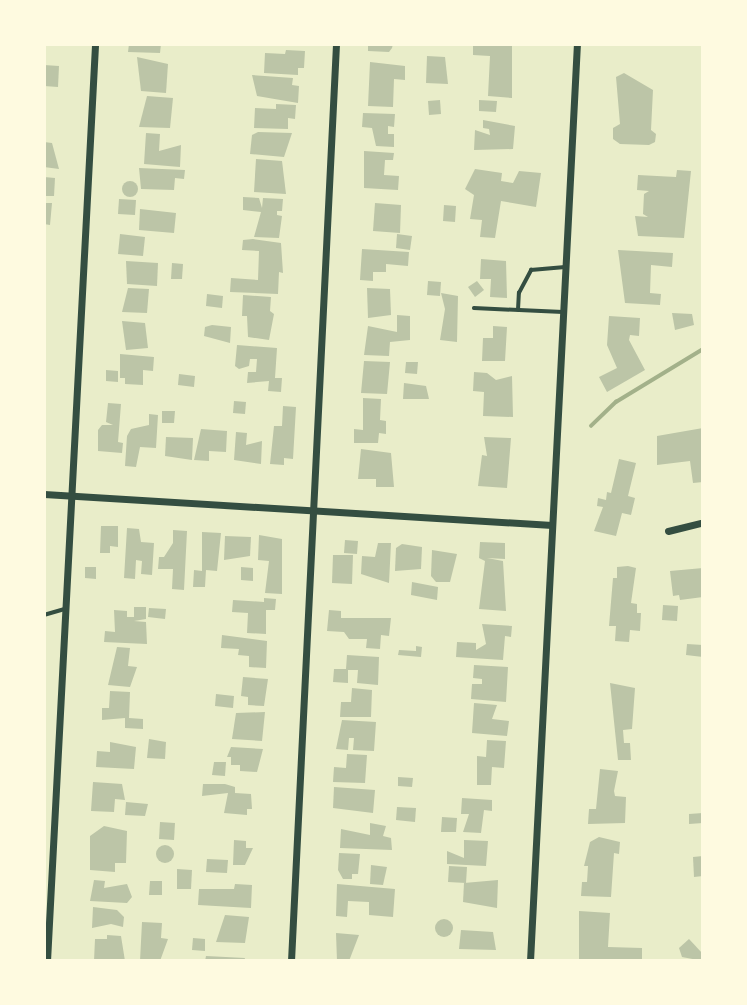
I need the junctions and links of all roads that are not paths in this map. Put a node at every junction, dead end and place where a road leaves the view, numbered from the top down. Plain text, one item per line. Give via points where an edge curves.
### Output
1 (95, 44) edge
2 (337, 44) edge
3 (577, 44) edge
4 (565, 267) junction
5 (474, 308) dead end
6 (518, 310) junction
7 (563, 312) junction
8 (44, 494) edge
9 (72, 496) junction
10 (313, 511) junction
11 (703, 523) edge
12 (552, 525) junction
13 (668, 531) dead end
14 (67, 608) junction
15 (44, 615) edge
16 (47, 961) edge
17 (291, 961) edge
18 (530, 961) edge

1 - 9 street
2 - 10 street
3 - 4 street
4 - 6 lane via 531,270 521,286
4 - 7 street
5 - 6 lane
6 - 7 lane
7 - 12 street
8 - 9 street
9 - 10 street
9 - 14 street
10 - 12 street
10 - 17 street
11 - 13 street
12 - 18 street
14 - 15 lane
14 - 16 street

